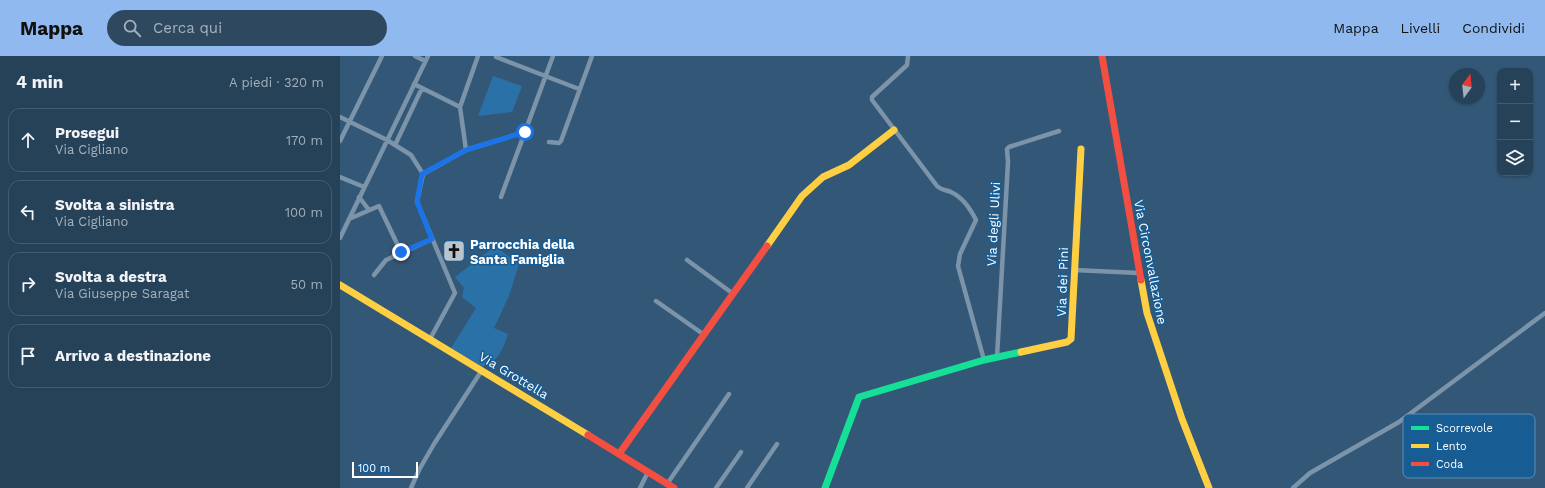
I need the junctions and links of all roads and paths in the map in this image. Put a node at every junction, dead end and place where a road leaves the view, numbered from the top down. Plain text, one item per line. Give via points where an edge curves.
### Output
1 (382, 56) edge
2 (415, 56) edge
3 (478, 56) edge
4 (553, 56) edge
5 (592, 56) edge
6 (908, 56) edge
7 (1102, 56) edge
8 (496, 57) dead end
9 (426, 58) edge
10 (545, 77) junction
11 (414, 84) junction
12 (422, 88) junction
13 (579, 89) junction
14 (460, 107) junction
15 (340, 117) edge
16 (349, 121) junction
17 (894, 130) junction
18 (1059, 131) dead end
19 (525, 132) junction
20 (387, 140) junction
21 (340, 141) edge
22 (549, 142) dead end
23 (395, 145) junction
24 (1081, 149) dead end
25 (466, 150) junction
26 (422, 174) junction
27 (340, 177) edge
28 (364, 187) junction
29 (359, 197) junction
30 (501, 197) dead end
31 (369, 210) junction
32 (349, 219) junction
33 (340, 235) edge
34 (432, 239) junction
35 (401, 252) junction
36 (687, 260) dead end
37 (1074, 270) junction
38 (1139, 272) junction
39 (374, 275) dead end
40 (340, 285) edge
41 (732, 293) junction
42 (656, 301) dead end
43 (1545, 313) edge
44 (703, 334) junction
45 (430, 338) junction
46 (997, 357) junction
47 (984, 360) junction
48 (482, 370) junction
49 (729, 394) dead end
50 (1410, 414) edge
51 (1403, 419) edge
52 (777, 444) dead end
53 (741, 452) dead end
54 (619, 454) junction
55 (648, 472) junction
56 (670, 486) edge
57 (411, 488) edge
58 (640, 488) edge
59 (716, 488) edge
60 (747, 488) edge
61 (825, 488) edge
62 (1209, 488) edge
63 (1293, 488) edge

1 - 16 street
2 - 9 street
3 - 14 street
4 - 10 street
5 - 13 street
6 - 17 street via 907,65 872,97
7 - 38 street, Via Circonvallazione
8 - 10 street
9 - 11 street
10 - 13 street
10 - 19 street
11 - 12 street
11 - 20 street
12 - 14 street
12 - 23 street
13 - 22 street via 561,141
14 - 25 street
15 - 16 street
16 - 20 street
16 - 21 street
17 - 41 street via 849,165 823,177 802,196
17 - 47 street via 937,186 956,194 976,220 960,254 958,266
18 - 46 street, Via degli Ulivi via 1007,149
19 - 25 street
19 - 30 street
20 - 23 street
20 - 28 street
23 - 26 street via 411,155
24 - 37 street, Via dei Pini
25 - 26 street
26 - 34 street via 417,202
27 - 28 street
28 - 29 street
29 - 31 street
29 - 32 street
31 - 32 street
31 - 35 street via 379,206
32 - 33 street
34 - 35 street
34 - 45 street via 455,292
35 - 39 street via 386,260
36 - 41 street
37 - 38 street
37 - 46 street, Via dei Pini via 1071,339
38 - 62 street, Via Circonvallazione via 1156,342
40 - 45 street, Via Grottella
41 - 44 street
42 - 44 street
43 - 50 street
44 - 54 street
45 - 48 street, Via Grottella
46 - 47 street
47 - 61 street via 859,397
48 - 54 street, Via Grottella
48 - 57 street via 430,450
49 - 56 street
51 - 63 street via 1310,473
52 - 60 street
53 - 59 street
54 - 55 street, Via Grottella
55 - 56 street, Via Grottella
55 - 58 street

